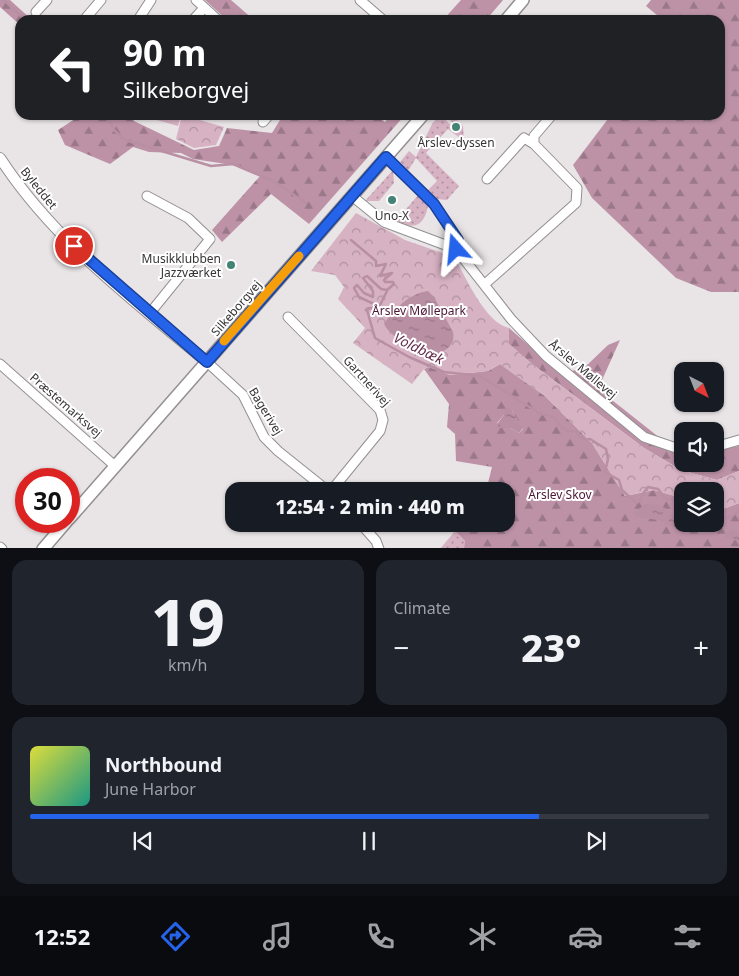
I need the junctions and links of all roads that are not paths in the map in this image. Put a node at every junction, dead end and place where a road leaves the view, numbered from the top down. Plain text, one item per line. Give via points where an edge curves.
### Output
1 (47, 0) edge
2 (101, 0) edge
3 (151, 0) edge
4 (196, 0) edge
5 (360, 0) edge
6 (524, 0) edge
7 (204, 8) junction
8 (36, 12) dead end
9 (88, 15) edge
10 (141, 15) edge
11 (198, 15) edge
12 (212, 15) edge
13 (377, 15) edge
14 (510, 15) edge
15 (419, 120) edge
16 (548, 120) edge
17 (534, 144) junction
18 (386, 157) junction
19 (0, 158) edge
20 (487, 178) dead end
21 (147, 196) dead end
22 (352, 196) junction
23 (456, 249) junction
24 (485, 284) junction
25 (150, 313) junction
26 (288, 317) dead end
27 (207, 362) junction
28 (0, 364) edge
29 (739, 440) edge
30 (724, 444) edge
31 (674, 447) edge
32 (115, 466) junction
33 (318, 482) edge
34 (338, 482) edge
35 (80, 506) edge
36 (368, 532) edge
37 (56, 533) edge
38 (43, 548) edge
39 (378, 548) edge

1 - 8 street
2 - 9 street
3 - 10 street
4 - 7 street
5 - 13 street
6 - 14 main road
7 - 11 street
7 - 12 street
15 - 18 main road, Silkeborgvej
16 - 17 street via 534,136
17 - 20 street via 524,138
17 - 24 street via 577,188 576,204
18 - 22 main road, Silkeborgvej
18 - 23 street, Årslev Møllevej via 434,204 458,240
19 - 25 street, Byleddet via 36,205 77,250
21 - 25 street via 188,218 210,239
22 - 23 street, Årslev Møllevej via 384,222
22 - 27 main road, Silkeborgvej
23 - 24 street, Årslev Møllevej
24 - 31 street, Årslev Møllevej via 534,344 587,390 644,437
25 - 27 street, Byleddet
26 - 34 street, Gartnerivej via 382,415 380,431
27 - 32 main road, Silkeborgvej
27 - 33 street, Bagerivej via 243,395 264,437
28 - 32 street, Præstemarksvej
29 - 30 street
32 - 35 main road, Silkeborgvej
36 - 39 street
37 - 38 main road, Silkeborgvej

